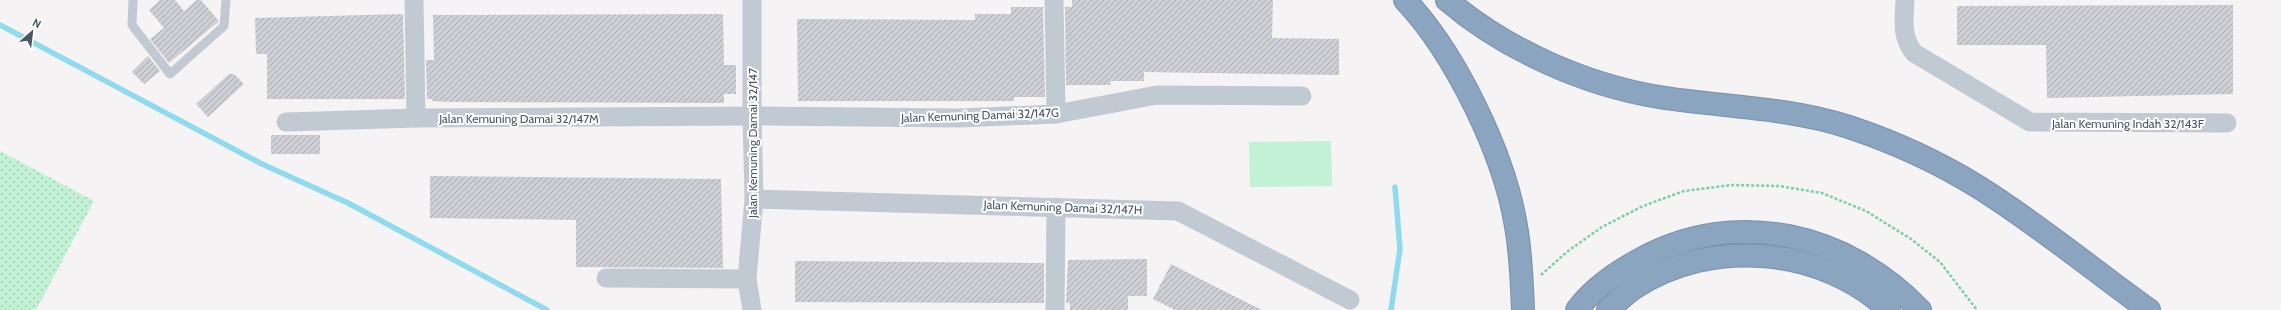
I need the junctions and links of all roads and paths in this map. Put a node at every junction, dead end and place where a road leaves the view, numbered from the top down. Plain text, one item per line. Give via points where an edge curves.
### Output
1 (226, 0) edge
2 (414, 0) edge
3 (752, 0) edge
4 (1054, 0) edge
5 (1405, 0) edge
6 (1446, 0) edge
7 (1905, 0) edge
8 (135, 1) edge
9 (1302, 96) dead end
10 (1056, 114) junction
11 (752, 116) junction
12 (416, 118) junction
13 (286, 122) dead end
14 (2227, 123) dead end
15 (754, 199) junction
16 (1056, 207) junction
17 (606, 278) dead end
18 (747, 279) junction
19 (1350, 300) dead end
20 (752, 310) edge
21 (1055, 310) edge
22 (1523, 310) edge
23 (1577, 310) edge
24 (1608, 310) edge
25 (1889, 310) edge
26 (1920, 310) edge
27 (2149, 310) edge

1 - 8 lane via 224,26 170,74 132,25
2 - 12 street
3 - 11 street, Jalan Kemuning Damai 32/147
4 - 10 street
5 - 22 highway via 1443,51 1468,91 1488,135 1505,182 1516,224 1522,272
6 - 27 highway via 1515,46 1594,82 1657,97 1810,118 1847,127 1890,142 1980,188 2043,230
7 - 14 street, Jalan Kemuning Indah 32/143F via 1906,42 1914,53 2030,122
9 - 10 street, Jalan Kemuning Damai 32/147G via 1157,95
10 - 11 street, Jalan Kemuning Damai 32/147G via 960,118
11 - 12 street, Jalan Kemuning Damai 32/147M
11 - 15 street, Jalan Kemuning Damai 32/147
12 - 13 street, Jalan Kemuning Damai 32/147M
15 - 16 street, Jalan Kemuning Damai 32/147H
15 - 18 street, Jalan Kemuning Damai 32/147
16 - 19 street, Jalan Kemuning Damai 32/147H via 1178,211
16 - 21 street
17 - 18 street
18 - 20 street, Jalan Kemuning Damai 32/147
23 - 26 highway via 1620,270 1655,252 1683,241 1751,231 1788,235 1819,243 1849,257 1902,291
24 - 25 highway via 1634,289 1656,276 1704,260 1753,255 1786,258 1826,271 1863,289

